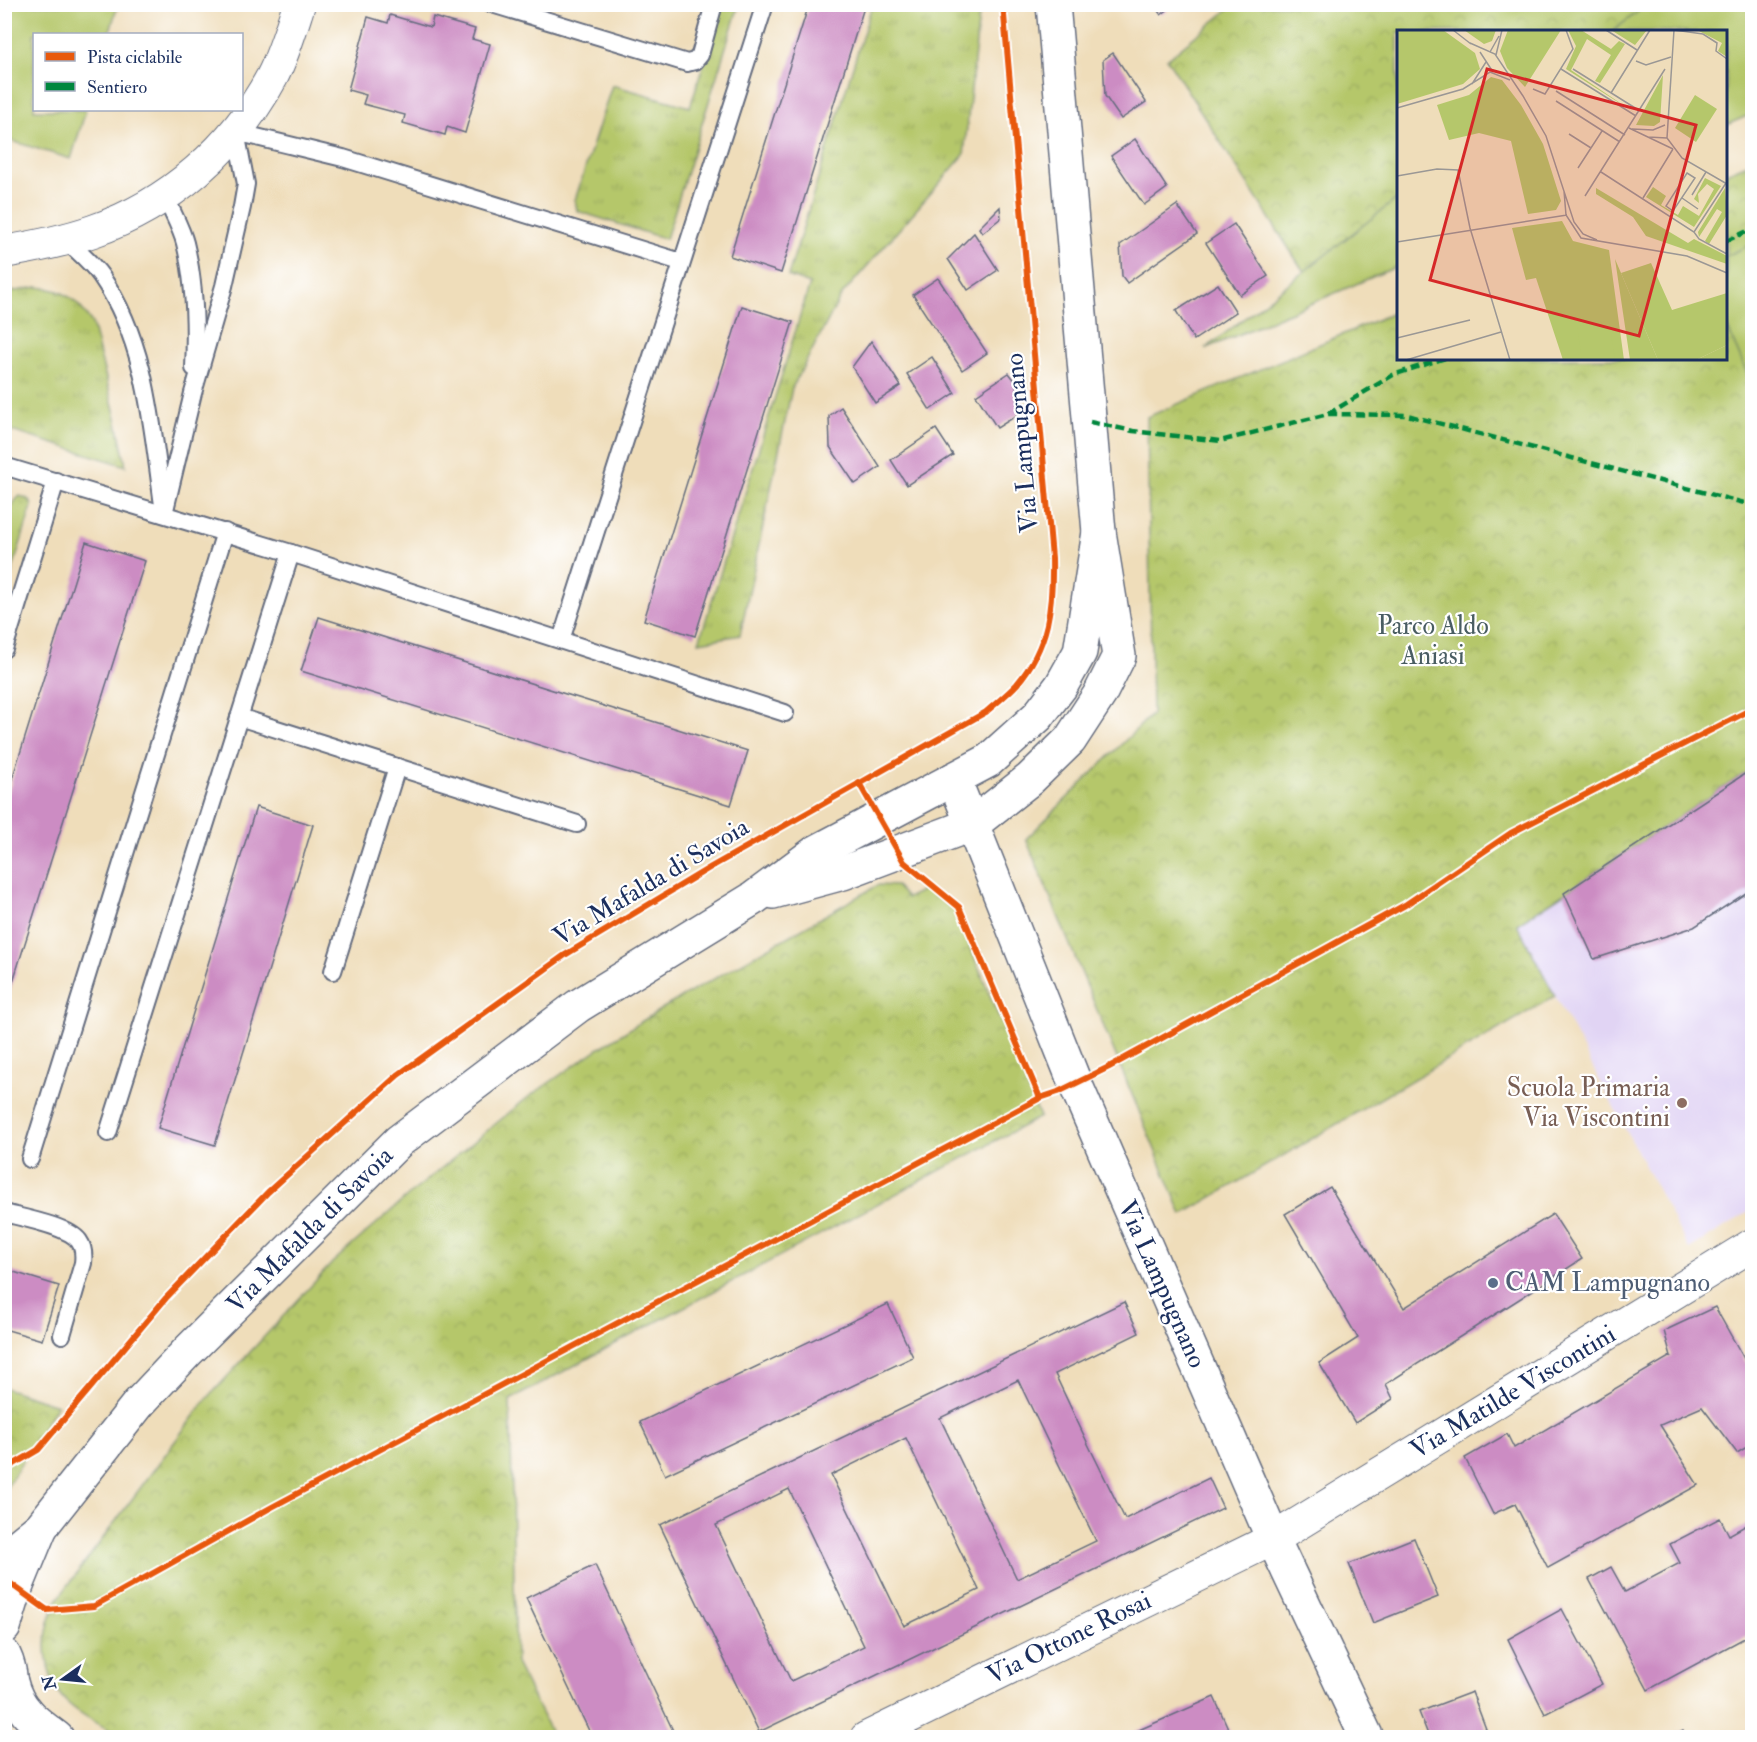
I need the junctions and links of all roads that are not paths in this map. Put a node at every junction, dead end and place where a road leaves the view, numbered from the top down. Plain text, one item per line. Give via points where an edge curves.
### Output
1 (298, 4) edge
2 (492, 4) edge
3 (714, 4) edge
4 (765, 4) edge
5 (1053, 4) edge
6 (236, 132) junction
7 (165, 195) junction
8 (66, 240) junction
9 (4, 252) edge
10 (681, 262) junction
11 (193, 393) junction
12 (5, 469) edge
13 (56, 482) junction
14 (164, 514) junction
15 (225, 532) junction
16 (1099, 532) junction
17 (291, 553) junction
18 (561, 640) junction
19 (4, 649) edge
20 (785, 713) dead end
21 (239, 717) junction
22 (397, 767) junction
23 (954, 779) junction
24 (577, 824) dead end
25 (973, 824) junction
26 (754, 898) junction
27 (333, 971) dead end
28 (108, 1133) dead end
29 (30, 1159) dead end
30 (4, 1213) edge
31 (1752, 1245) edge
32 (62, 1335) dead end
33 (41, 1527) junction
34 (1273, 1539) junction
35 (4, 1557) edge
36 (4, 1627) edge
37 (7, 1682) edge
38 (57, 1737) edge
39 (866, 1737) edge
40 (1367, 1737) edge

1 - 6 street via 272,76
2 - 3 lane via 687,63 700,55
4 - 10 lane
5 - 16 street
6 - 7 street via 190,177
6 - 10 lane via 343,158
6 - 11 lane via 246,184 224,286
7 - 8 street via 128,217
7 - 11 lane via 184,240 191,274
8 - 9 street
8 - 14 lane via 100,275 128,326 147,392
10 - 18 lane
11 - 14 lane
12 - 13 lane
13 - 14 lane
13 - 19 lane
14 - 15 lane
15 - 17 lane
15 - 29 lane
16 - 23 street via 1080,652 1061,686 1009,744
16 - 25 street via 1119,656 1070,740 1030,779
17 - 18 lane
17 - 21 lane
18 - 20 lane
21 - 22 lane
21 - 28 lane
22 - 24 lane
22 - 27 lane
23 - 25 street, Via Lampugnano
23 - 26 street, Via Mafalda di Savoia via 816,852
25 - 26 street, Via Mafalda di Savoia via 843,873
25 - 34 street, Via Lampugnano via 1075,1083
26 - 33 street, Via Mafalda di Savoia via 578,1005 399,1141 146,1396
30 - 32 lane via 58,1229 80,1242 83,1263
31 - 34 street, Via Matilde Viscontini
33 - 35 street, Via Mafalda di Savoia
33 - 36 street
34 - 39 street, Via Ottone Rosai
34 - 40 street, Via Lampugnano
37 - 38 street via 27,1714

